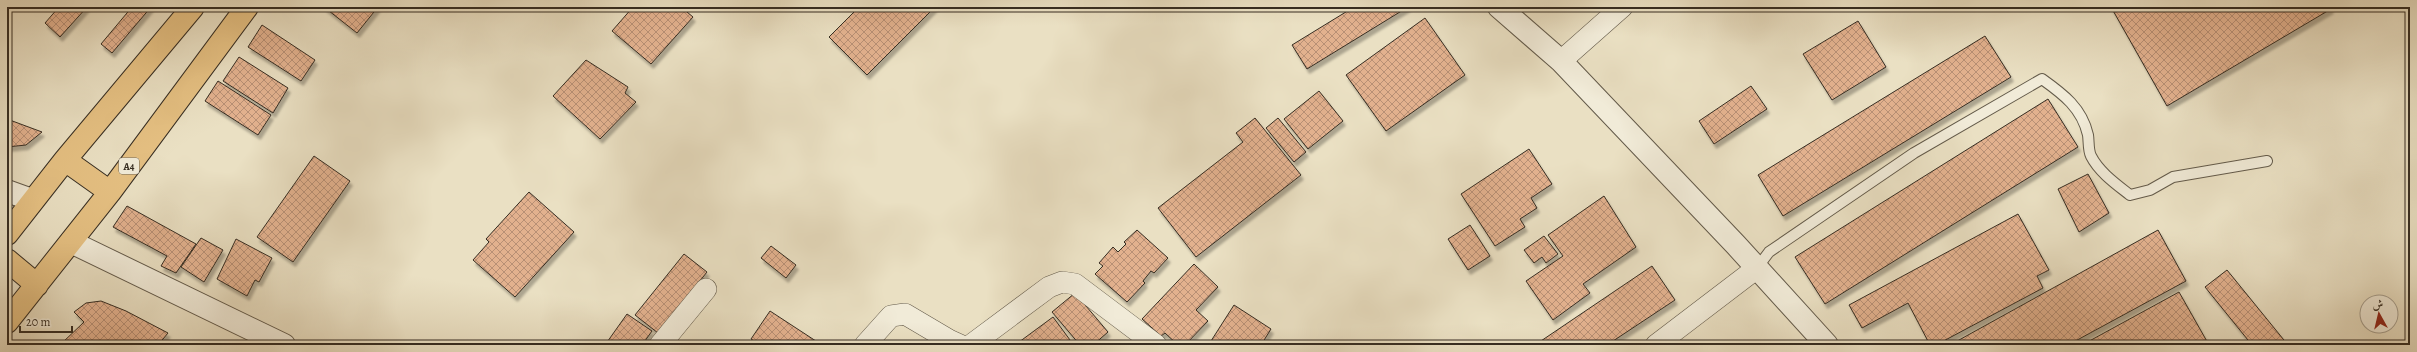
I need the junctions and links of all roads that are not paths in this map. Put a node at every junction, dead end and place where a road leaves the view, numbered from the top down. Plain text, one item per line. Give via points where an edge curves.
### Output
1 (193, 7) edge
2 (247, 7) edge
3 (1499, 7) edge
4 (1622, 7) edge
5 (1561, 61) junction
6 (65, 160) junction
7 (2266, 160) dead end
8 (7, 191) edge
9 (110, 192) junction
10 (32, 200) junction
11 (7, 234) edge
12 (71, 242) junction
13 (7, 260) edge
14 (1757, 268) junction
15 (37, 285) junction
16 (706, 289) dead end
17 (7, 322) edge
18 (284, 345) edge
19 (660, 345) edge
20 (865, 345) edge
21 (960, 345) edge
22 (971, 345) edge
23 (1156, 345) edge
24 (1656, 345) edge
25 (1826, 345) edge

1 - 6 highway
2 - 9 highway, A4
3 - 5 street
4 - 5 street
5 - 14 street
6 - 9 highway
6 - 10 highway
7 - 14 lane via 2172,177 2150,190 2130,195 2108,178 2090,155 2088,135 2082,117 2067,97 2042,79 1914,154 1769,252
8 - 10 street
9 - 12 highway, A4
10 - 11 highway
12 - 15 highway, A4
12 - 18 street
13 - 15 highway
14 - 24 street
14 - 25 street
15 - 17 highway, A4
16 - 19 street
20 - 21 street via 891,316 899,314 906,314
22 - 23 street via 1049,287 1062,282 1075,284

